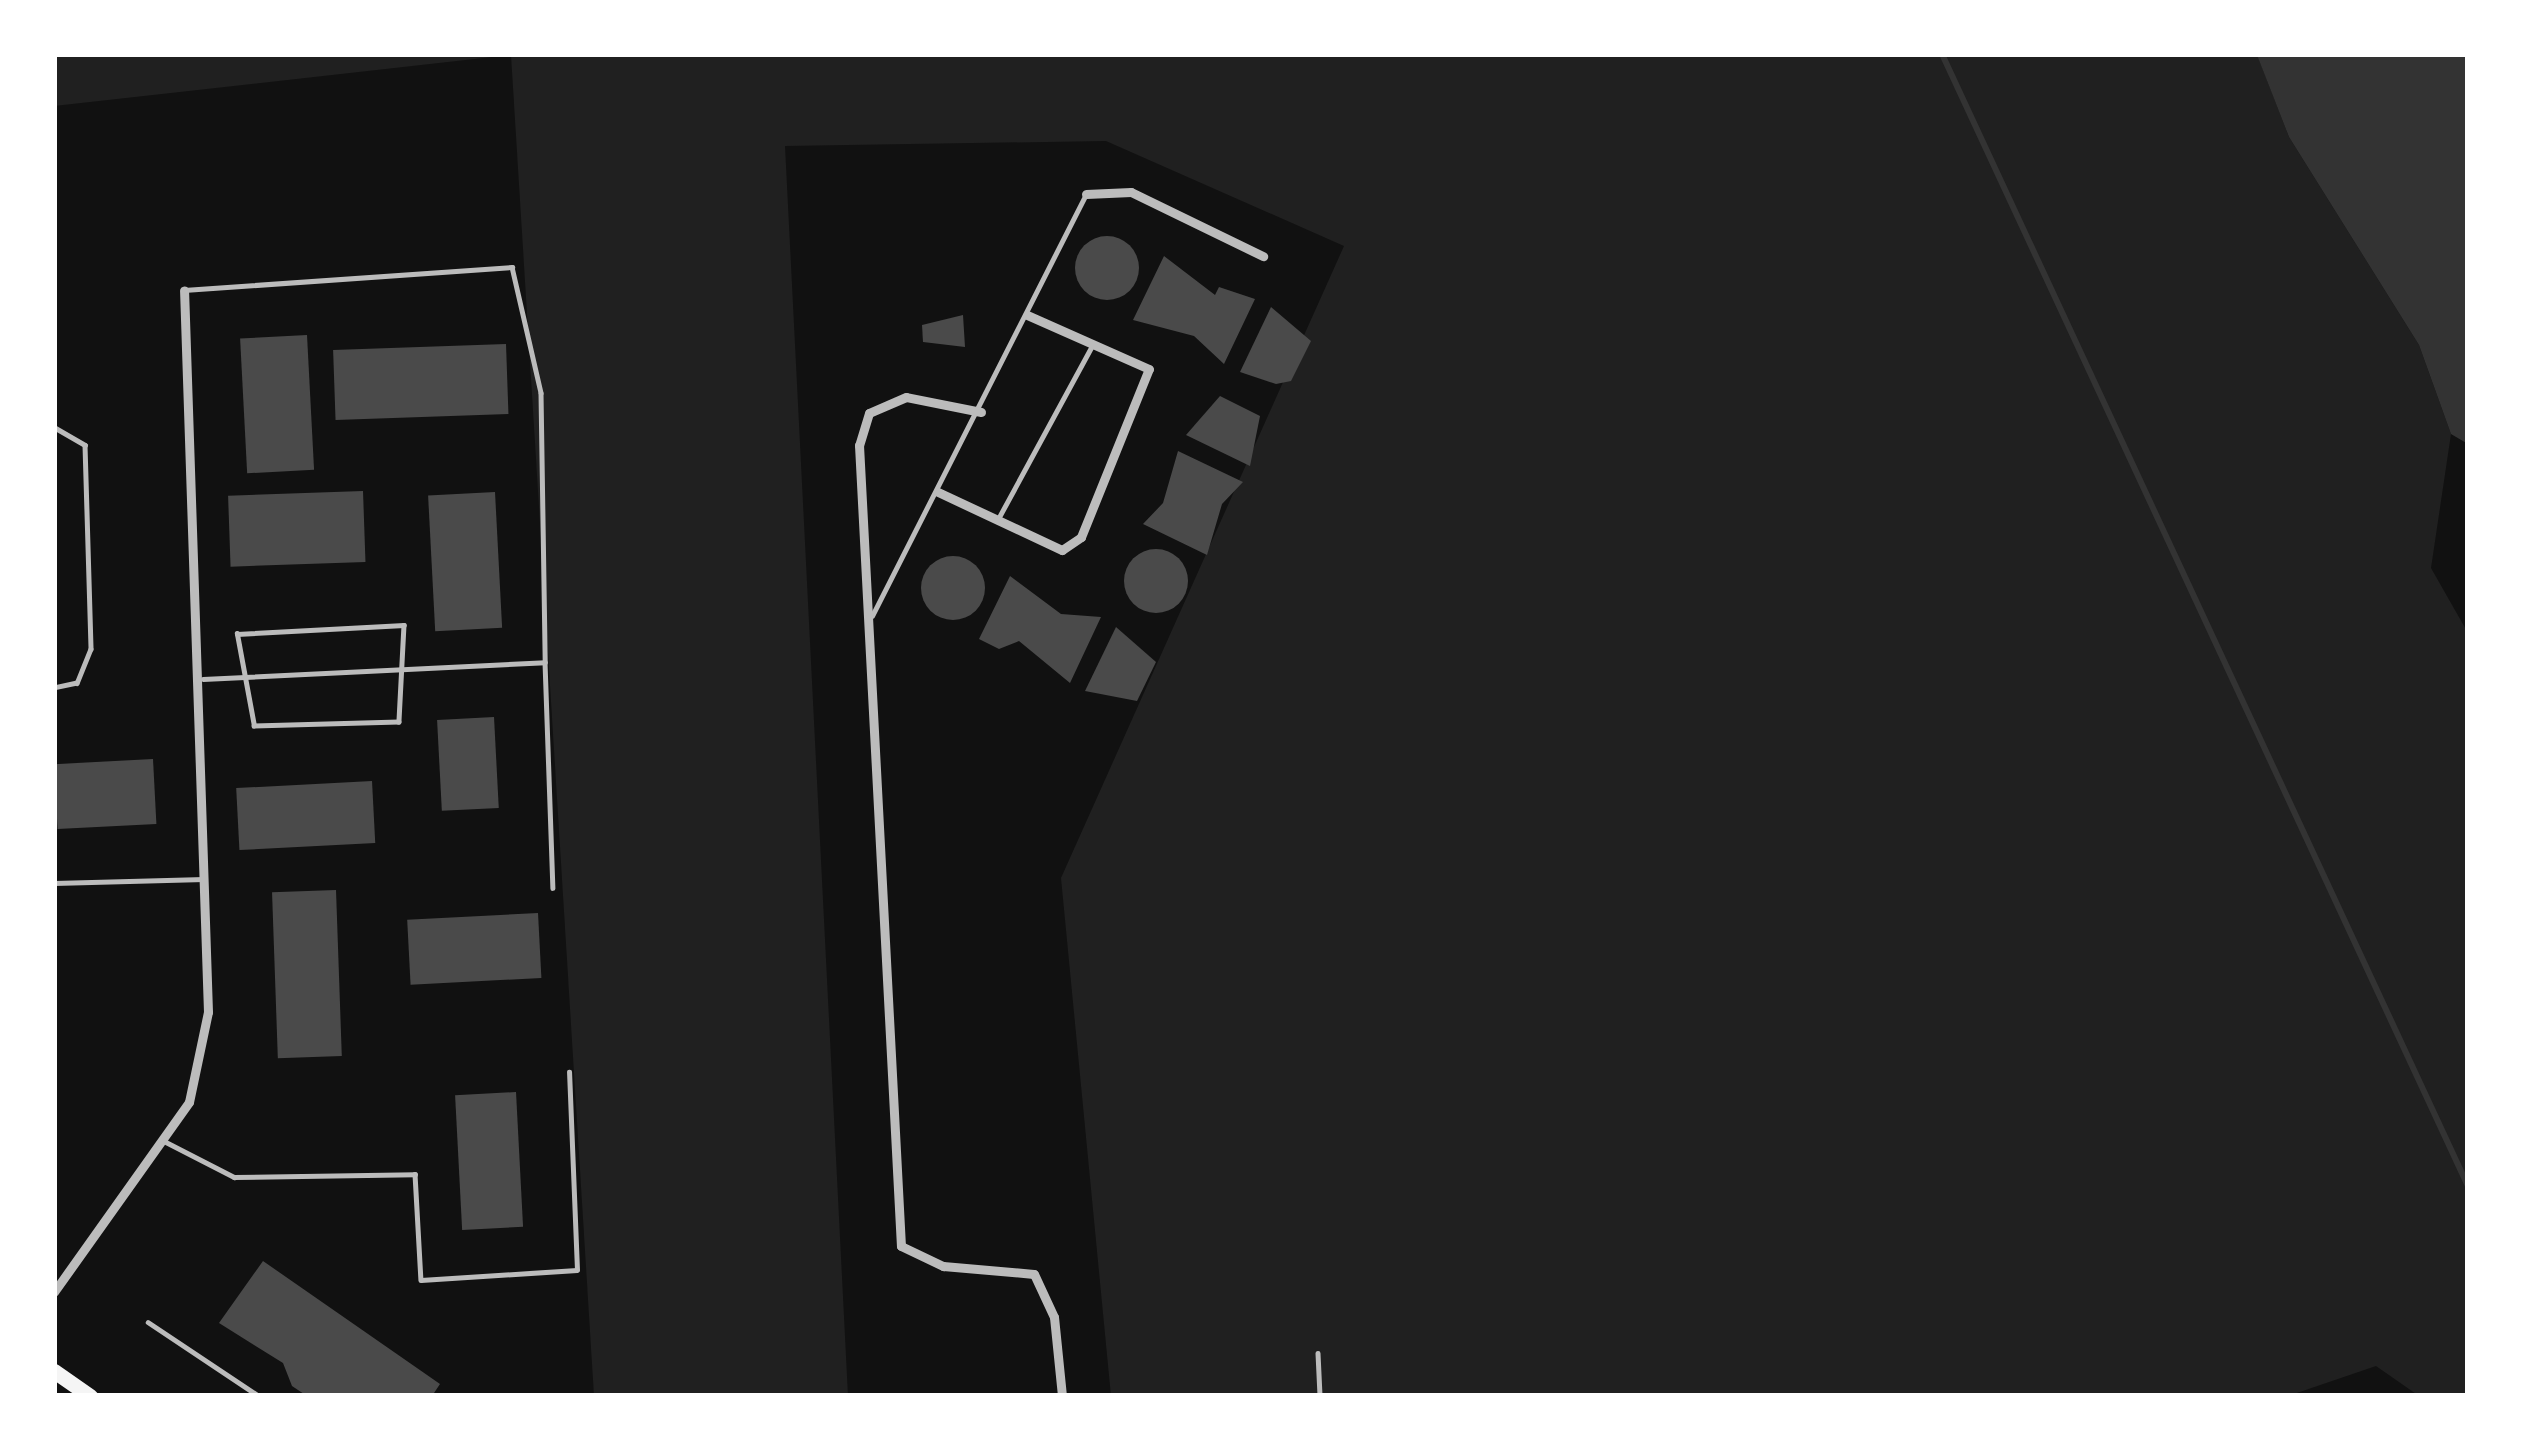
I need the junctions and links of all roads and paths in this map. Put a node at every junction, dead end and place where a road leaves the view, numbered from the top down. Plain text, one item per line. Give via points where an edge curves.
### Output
1 (1086, 194) joint
2 (1263, 256) dead end
3 (184, 290) joint
4 (1028, 315) junction
5 (1093, 344) junction
6 (981, 412) junction
7 (54, 427) edge
8 (938, 492) junction
9 (998, 520) junction
10 (872, 616) junction
11 (545, 662) junction
12 (410, 668) junction
13 (239, 677) junction
14 (203, 679) junction
15 (54, 688) edge
16 (208, 879) junction
17 (54, 883) edge
18 (553, 888) dead end
19 (569, 1072) dead end
20 (164, 1141) junction
21 (54, 1292) edge
22 (148, 1322) dead end
23 (1318, 1353) dead end
24 (54, 1371) edge
25 (90, 1396) edge
26 (259, 1396) edge
27 (1062, 1396) edge
28 (1320, 1396) edge

1 - 2 street via 1131,192
1 - 4 lane
3 - 11 lane via 512,267 541,393
3 - 14 street
4 - 5 street
4 - 6 lane
5 - 9 lane
5 - 9 street via 1149,369 1081,537 1062,550
6 - 8 lane
6 - 10 street via 906,397 868,413 859,445
7 - 15 lane via 86,445 92,649 77,683
8 - 9 street
8 - 10 lane
10 - 27 street via 901,1246 943,1267 1034,1274 1054,1317
11 - 12 lane
11 - 18 lane
12 - 13 lane
12 - 13 lane via 399,722 254,727
12 - 13 lane via 404,625 237,634
13 - 14 lane
14 - 16 street
16 - 17 lane
16 - 20 street via 208,1012 189,1102
19 - 20 lane via 577,1270 421,1280 415,1174 234,1177
20 - 21 street
22 - 26 lane
23 - 28 lane
24 - 25 main road

